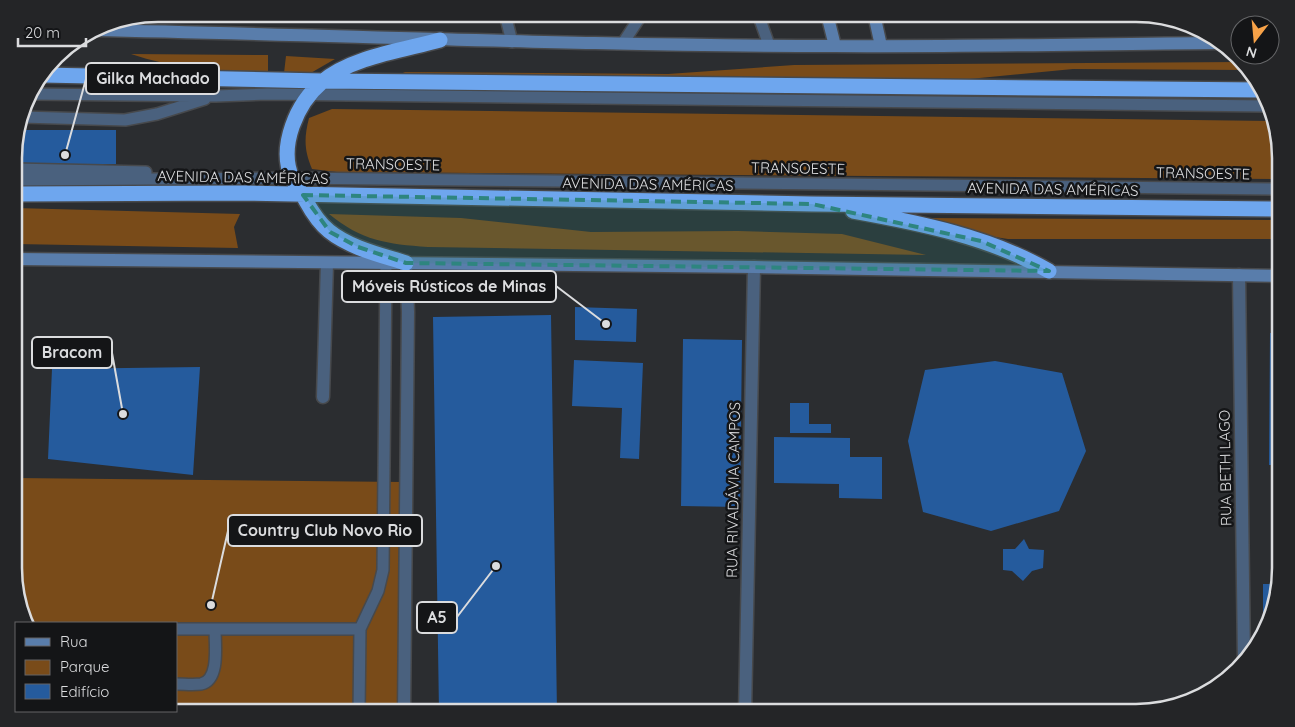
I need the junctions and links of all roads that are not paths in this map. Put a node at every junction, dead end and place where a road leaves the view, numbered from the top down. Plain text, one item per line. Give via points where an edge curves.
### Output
1 (507, 22) edge
2 (637, 22) edge
3 (761, 22) edge
4 (829, 22) edge
5 (876, 22) edge
6 (128, 26) edge
7 (440, 40) junction
8 (512, 42) junction
9 (623, 43) junction
10 (1207, 43) edge
11 (769, 45) junction
12 (835, 46) junction
13 (882, 46) junction
14 (51, 75) edge
15 (323, 81) junction
16 (1253, 90) edge
17 (39, 94) edge
18 (310, 94) junction
19 (216, 96) junction
20 (1261, 106) edge
21 (29, 117) edge
22 (22, 169) edge
23 (216, 177) junction
24 (292, 178) junction
25 (22, 180) edge
26 (1272, 189) edge
27 (22, 194) edge
28 (303, 195) junction
29 (812, 204) junction
30 (1272, 209) edge
31 (22, 259) edge
32 (327, 263) junction
33 (386, 263) junction
34 (406, 263) junction
35 (754, 267) junction
36 (1049, 272) junction
37 (1239, 275) junction
38 (1272, 276) edge
39 (323, 397) dead end
40 (178, 629) edge
41 (215, 629) junction
42 (360, 629) junction
43 (1244, 651) edge
44 (178, 684) edge
45 (359, 704) edge
46 (404, 704) edge
47 (745, 704) edge

1 - 8 lane
2 - 9 lane
3 - 11 lane
4 - 12 main road
5 - 13 main road
6 - 7 main road
7 - 8 main road
7 - 15 highway via 352,64
8 - 9 main road
9 - 11 main road
10 - 13 main road
11 - 12 main road
12 - 13 main road
14 - 15 highway
15 - 16 highway
15 - 18 highway
17 - 19 lane
18 - 19 lane
18 - 20 lane
18 - 24 highway via 292,128 288,164
19 - 21 lane via 125,120
22 - 23 lane via 118,169
23 - 24 lane, TRANSOESTE
23 - 25 lane, TRANSOESTE
24 - 26 lane, TRANSOESTE
24 - 28 highway
27 - 28 highway, AVENIDA DAS AMÉRICAS
28 - 29 highway, AVENIDA DAS AMÉRICAS
28 - 34 highway via 315,217 330,232 358,247
29 - 30 highway, AVENIDA DAS AMÉRICAS
29 - 36 highway via 897,220 981,241 1026,258
31 - 32 main road
32 - 33 main road
32 - 39 street
33 - 34 main road
33 - 42 lane via 383,570 378,591
34 - 35 main road
34 - 46 street
35 - 36 main road
35 - 47 street, RUA RIVADÁVIA CAMPOS
36 - 37 main road
37 - 38 main road
37 - 43 street, RUA BETH LAGO
40 - 41 lane
41 - 42 lane
41 - 44 lane via 214,672 209,680 201,684
42 - 45 lane

